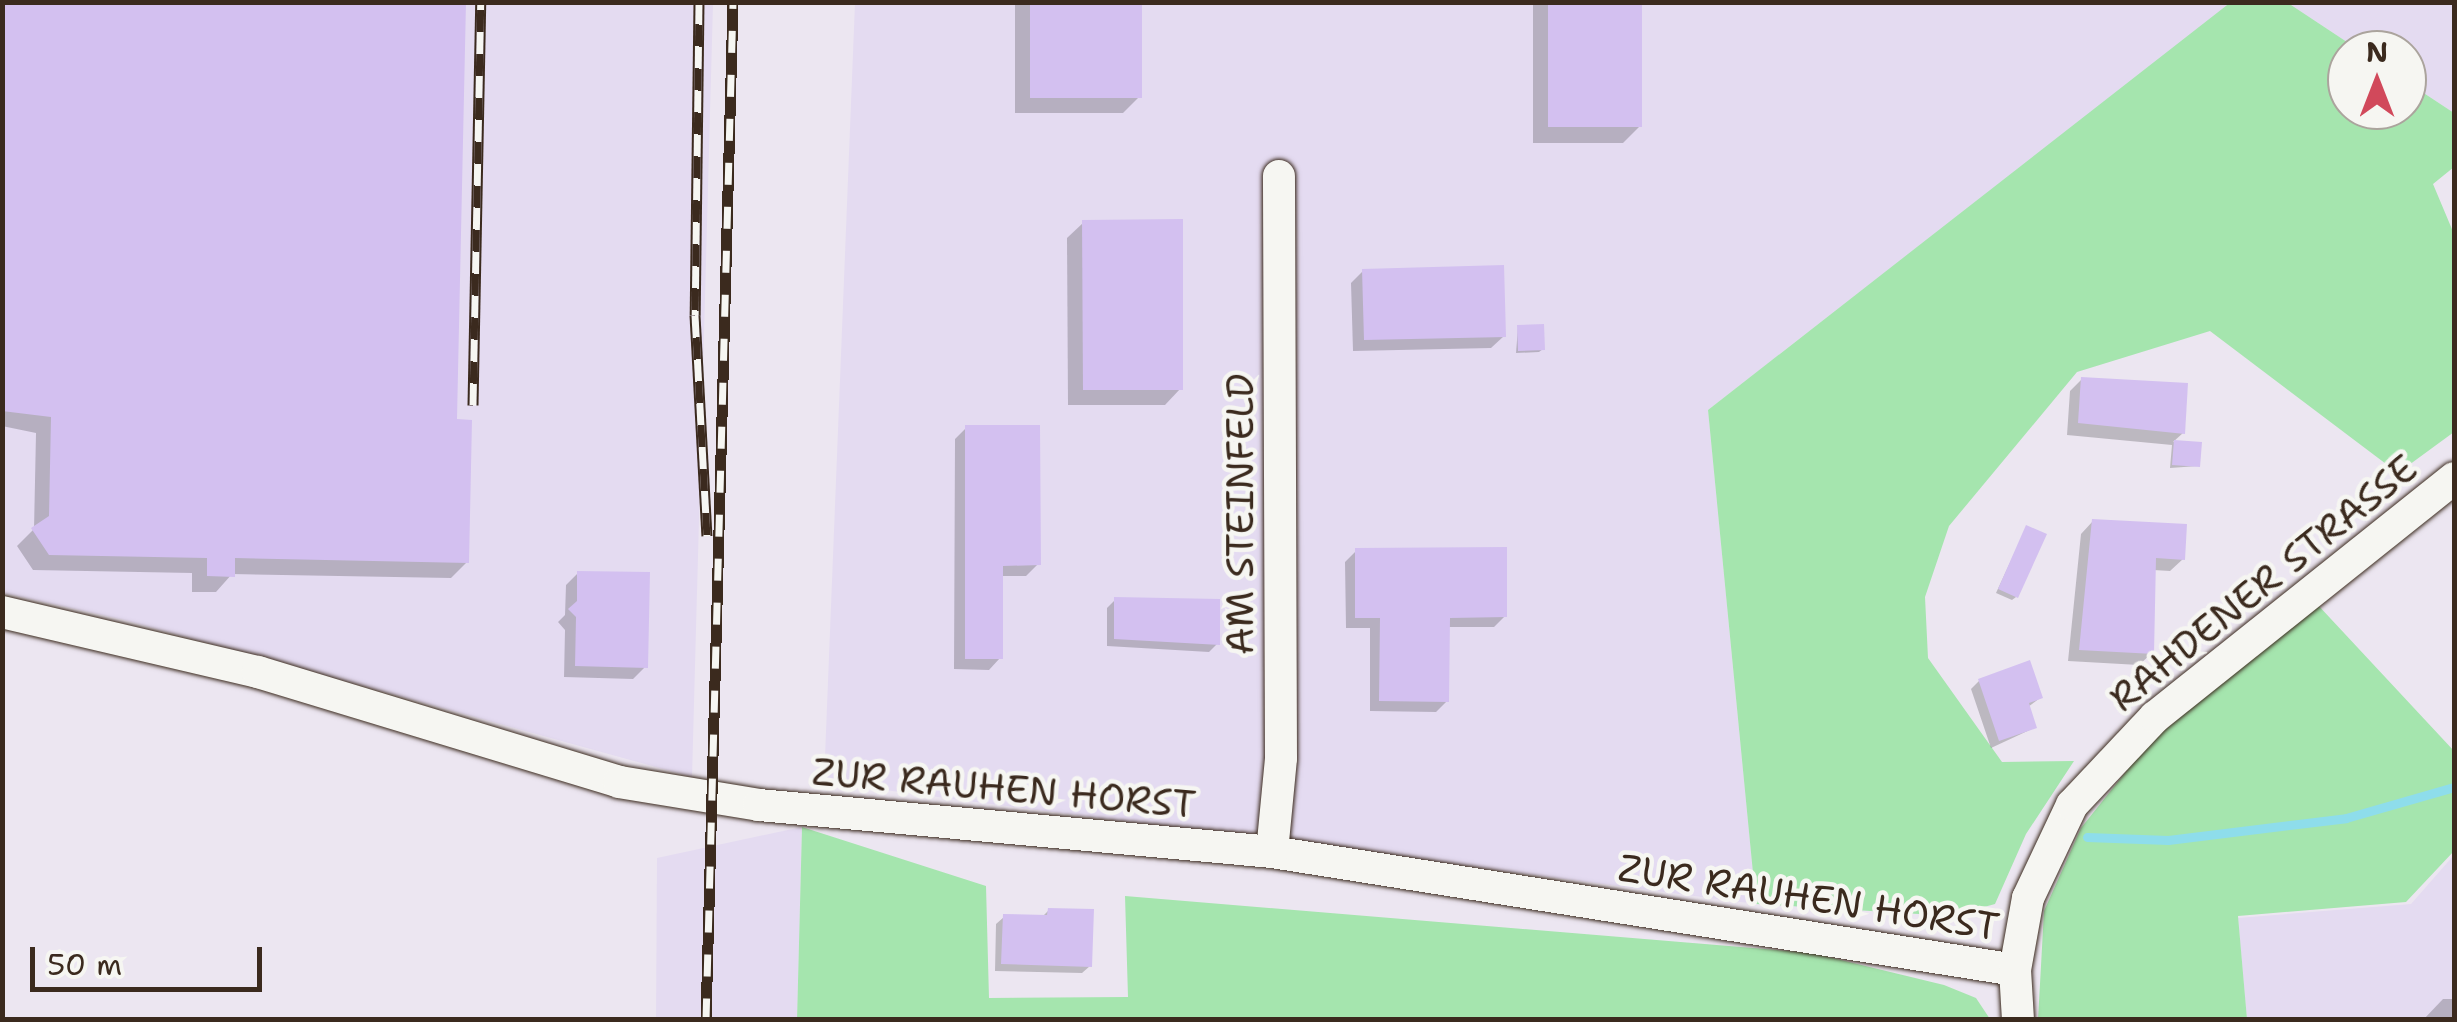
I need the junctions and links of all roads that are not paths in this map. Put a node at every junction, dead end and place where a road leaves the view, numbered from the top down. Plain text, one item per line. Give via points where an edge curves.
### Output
1 (1279, 176) dead end
2 (2454, 478) edge
3 (2, 612) edge
4 (1272, 852) junction
5 (2015, 970) junction
6 (2018, 1020) edge

1 - 4 street, AM STEINFELD via 1281,758
2 - 5 street, RAHDENER STRASSE via 2155,717 2072,805 2028,898
3 - 4 street, ZUR RAUHEN HORST via 258,672 618,782 760,805
4 - 5 street, ZUR RAUHEN HORST
5 - 6 street, RAHDENER STRASSE

